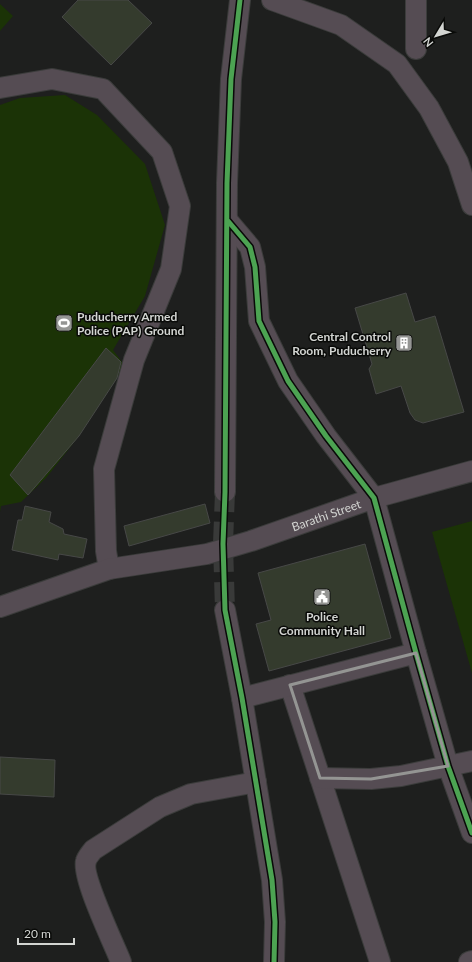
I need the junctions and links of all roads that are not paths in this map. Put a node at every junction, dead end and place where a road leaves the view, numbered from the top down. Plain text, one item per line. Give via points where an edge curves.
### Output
1 (240, 0) edge
2 (416, 0) edge
3 (283, 2) edge
4 (416, 49) dead end
5 (0, 88) edge
6 (472, 205) edge
7 (228, 221) junction
8 (472, 471) edge
9 (224, 492) tunnel mouth
10 (374, 498) junction
11 (109, 569) junction
12 (0, 607) edge
13 (224, 610) tunnel mouth
14 (416, 653) junction
15 (290, 686) junction
16 (242, 698) junction
17 (472, 760) edge
18 (448, 766) junction
19 (320, 778) junction
20 (256, 782) junction
21 (472, 833) edge
22 (122, 962) edge
23 (274, 962) edge
24 (380, 962) edge

1 - 7 street via 231,79
2 - 4 street
3 - 6 street via 341,25 397,64 433,115 458,162
5 - 11 street via 52,79 103,89 162,152 180,206 171,269 134,360 104,469 106,551
7 - 9 street
7 - 10 street via 250,247 255,267 258,321 288,381
8 - 10 street, Barathi Street
10 - 11 street, Barathi Street via 207,554
10 - 14 street
11 - 12 street, Barathi Street
13 - 16 street
14 - 15 street
14 - 18 street
15 - 16 street
15 - 19 street
16 - 20 street
17 - 18 street
18 - 19 street via 402,776 371,779
18 - 21 street
19 - 24 street
20 - 22 street via 191,794 160,807 93,850 86,861 87,875
20 - 23 street via 272,880

